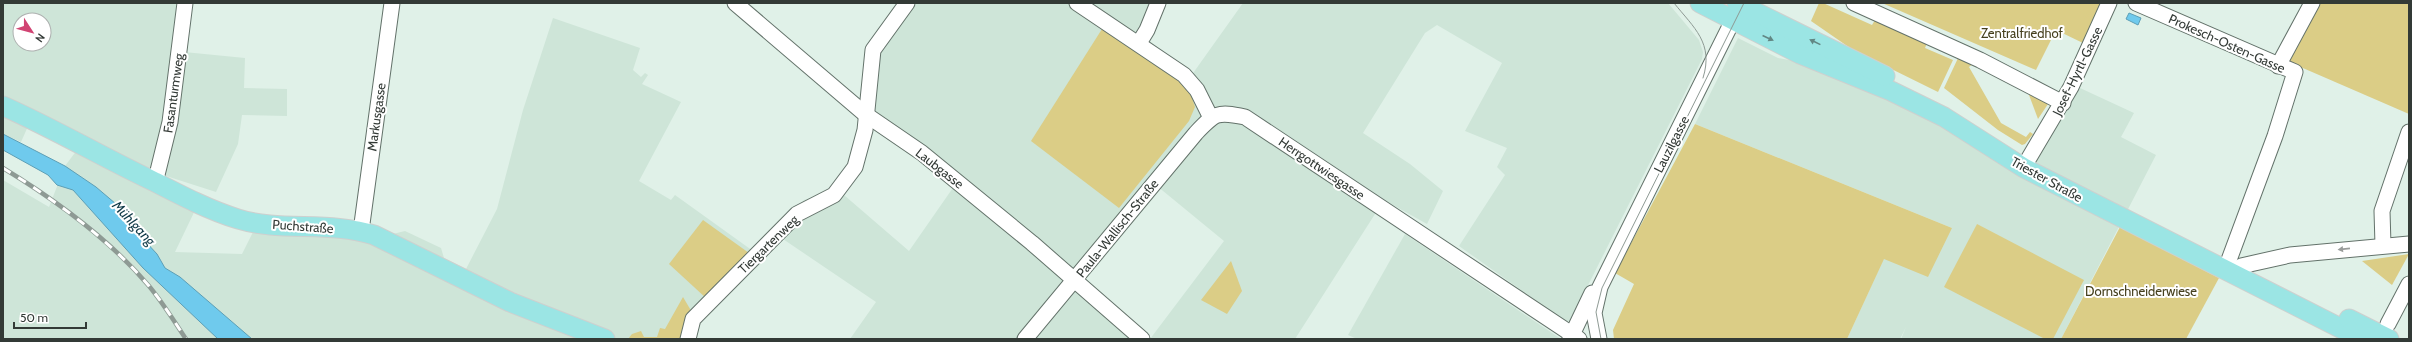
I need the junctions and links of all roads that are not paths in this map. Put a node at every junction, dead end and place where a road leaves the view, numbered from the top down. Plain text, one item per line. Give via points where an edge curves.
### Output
1 (185, 3) edge
2 (392, 3) edge
3 (735, 3) edge
4 (907, 3) edge
5 (1077, 3) edge
6 (1158, 3) edge
7 (1700, 3) edge
8 (1854, 3) edge
9 (2109, 3) edge
10 (2136, 3) edge
11 (2312, 3) edge
12 (1738, 8) edge
13 (1139, 43) junction
14 (2278, 66) junction
15 (2063, 102) junction
16 (3, 106) edge
17 (865, 114) junction
18 (1210, 118) junction
19 (2409, 132) edge
20 (2029, 158) junction
21 (155, 182) junction
22 (361, 230) junction
23 (2409, 244) edge
24 (2383, 245) junction
25 (2235, 263) junction
26 (1609, 267) junction
27 (1075, 279) junction
28 (2409, 284) edge
29 (2388, 332) edge
30 (1597, 336) edge
31 (1574, 338) edge
32 (605, 339) edge
33 (688, 339) edge
34 (1025, 339) edge
35 (1142, 339) edge
36 (2362, 339) edge

1 - 21 street, Fasanturmweg via 170,122
2 - 22 street, Markusgasse
3 - 17 street, Laubgasse
4 - 17 street, Tiergartenweg via 874,50
5 - 13 street
6 - 13 street via 1148,30
7 - 12 main road, Triester Straße
8 - 15 street via 1980,60
9 - 15 street, Josef-Hyrtl-Gasse
10 - 14 street, Prokesch-Osten-Gasse
11 - 14 street
20 -> 12 main road, Triester Straße via 1945,105
12 - 26 street, Lauzilgasse
12 -> 36 main road, Triester Straße via 1800,54 1891,91 1944,117 2024,168
13 - 18 street via 1190,81
14 - 25 street, Prokesch-Osten-Gasse via 2295,72
15 - 20 street, Josef-Hyrtl-Gasse
16 - 21 main road, Puchstraße
17 - 27 street, Laubgasse via 922,153
17 - 33 street, Tiergartenweg via 865,130 854,167 838,190 834,195 797,214 693,319
18 - 27 street, Paula-Wallisch-Straße
18 - 31 street, Herrgottwiesgasse via 1225,112 1245,117
19 - 24 street via 2382,211
20 - 25 main road, Triester Straße
21 - 22 main road, Puchstraße via 221,213 252,222
22 - 32 main road, Puchstraße via 510,302
23 - 24 street
24 -> 25 street
25 - 29 main road, Triester Straße
26 - 30 street, Lauzilgasse via 1595,303 1594,322
26 - 31 street, Lauzilgasse via 1597,282
27 - 34 street, Paula-Wallisch-Straße
27 - 35 street, Laubgasse
28 - 29 street
30 - 31 street, Lauzilgasse

